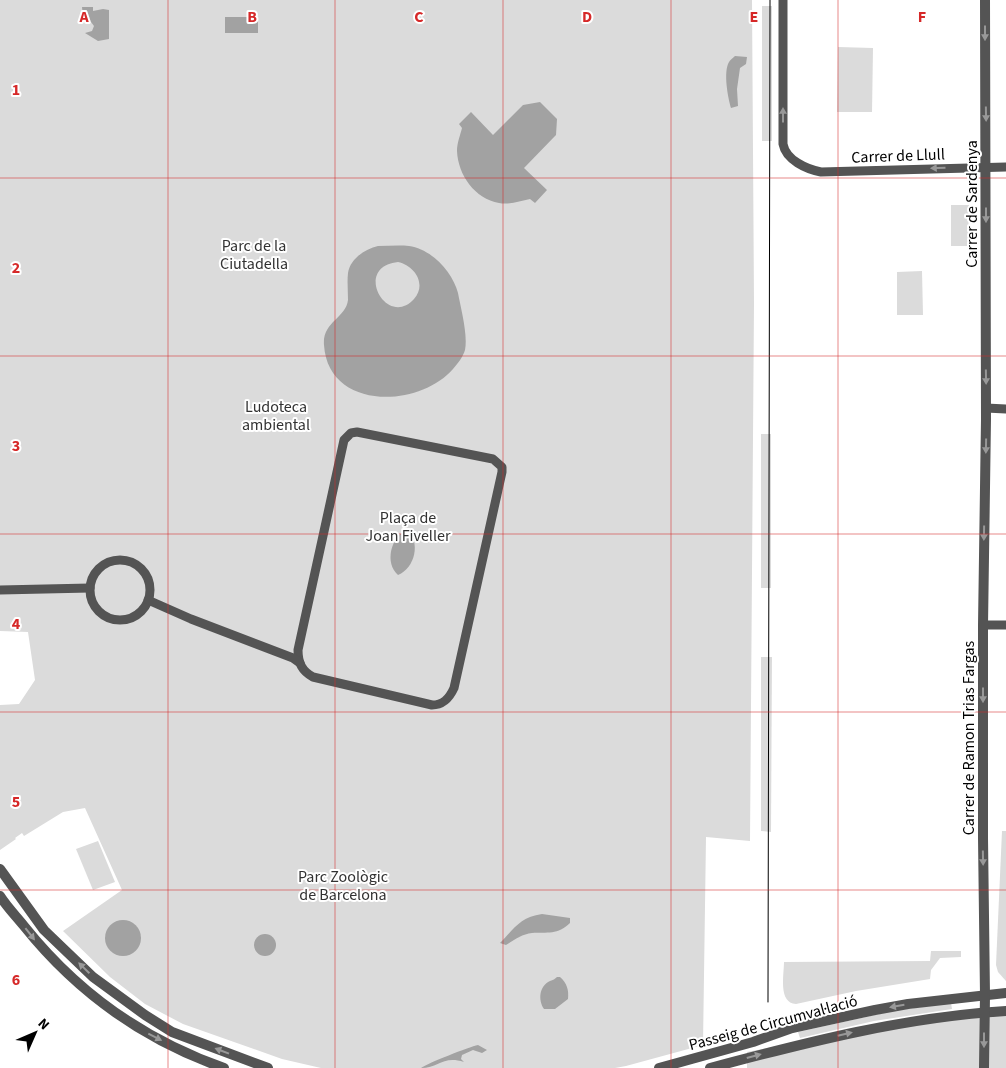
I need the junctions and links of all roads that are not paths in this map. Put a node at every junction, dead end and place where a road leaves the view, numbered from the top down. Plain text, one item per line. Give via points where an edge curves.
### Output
1 (783, 0) edge
2 (985, 0) edge
3 (986, 166) junction
4 (1006, 167) edge
5 (986, 408) junction
6 (1006, 409) edge
7 (90, 588) junction
8 (0, 590) edge
9 (148, 600) junction
10 (983, 625) junction
11 (1006, 625) edge
12 (300, 663) junction
13 (0, 869) edge
14 (0, 896) edge
15 (1006, 993) edge
16 (985, 994) junction
17 (1006, 1011) edge
18 (984, 1012) junction
19 (224, 1068) edge
20 (268, 1068) edge
21 (658, 1068) edge
22 (710, 1068) edge
23 (984, 1068) edge

3 -> 1 street, Carrer de Llull via 821,172 793,160 785,152 783,144
2 -> 3 street, Carrer de Sardenya
3 - 4 street, Carrer de Llull
3 -> 5 street, Carrer de Sardenya
5 - 6 street
5 -> 10 street, Carrer de Ramon Trias Fargas
7 - 8 street
7 - 9 street via 95,606 110,618 119,620 137,615
7 - 9 street via 97,571 112,561 121,560 139,566 145,573 150,591
9 - 12 street
10 - 11 street
10 -> 16 street, Carrer de Ramon Trias Fargas
12 - 12 street via 313,677 432,705 445,702 454,688 502,472 498,462 363,432 347,436 298,650
20 -> 13 street via 172,1032 93,977 44,930
14 -> 19 street via 38,945 90,995 144,1032
15 - 16 street, Passeig de Circumval·lació
16 - 18 street, Carrer de Ramon Trias Fargas
16 -> 21 street, Passeig de Circumval·lació via 875,1010 810,1024
17 - 18 street, Passeig de Circumval·lació
22 -> 18 street, Passeig de Circumval·lació via 875,1027
18 -> 23 street, Carrer de Ramon Trias Fargas

